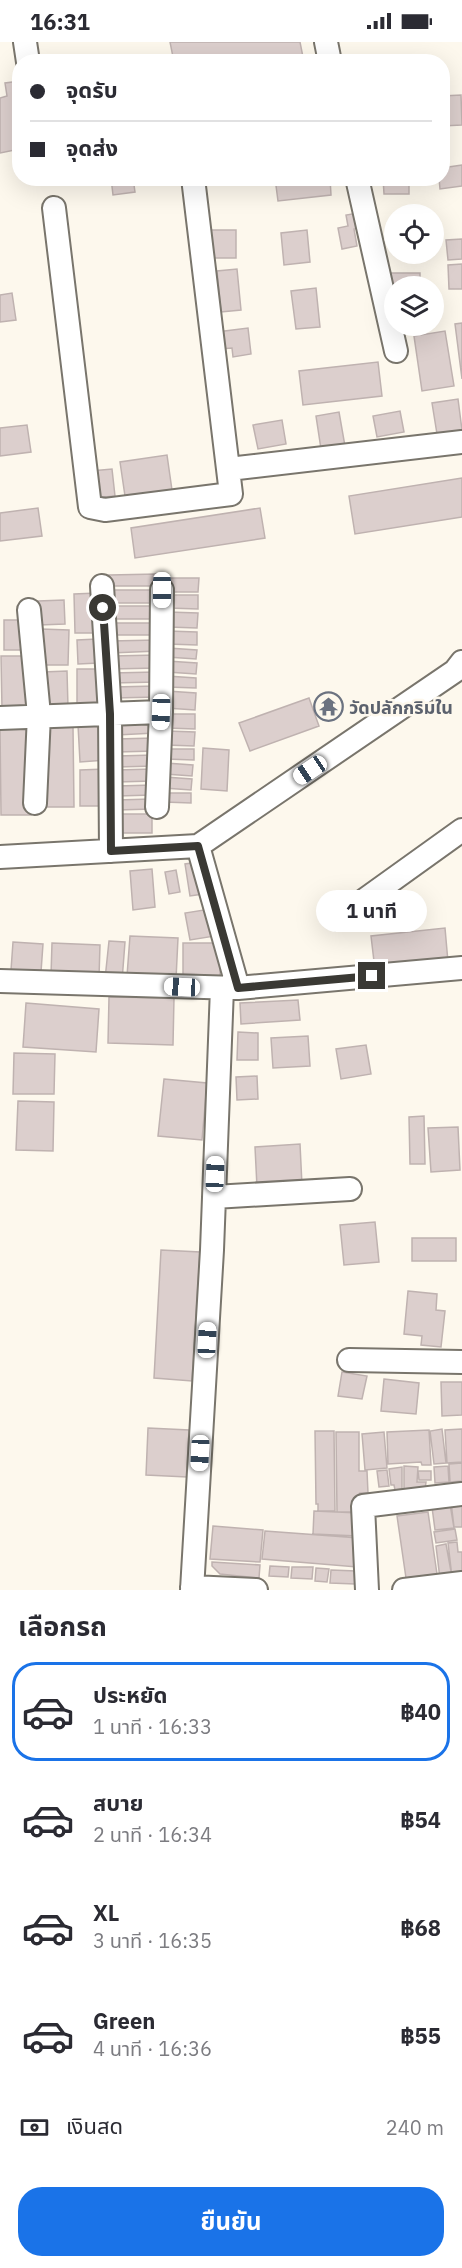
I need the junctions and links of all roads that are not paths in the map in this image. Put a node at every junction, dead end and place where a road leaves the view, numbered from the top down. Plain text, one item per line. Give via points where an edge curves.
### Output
1 (195, 186) edge
2 (359, 186) edge
3 (54, 208) dead end
4 (396, 351) dead end
5 (462, 442) edge
6 (229, 469) junction
7 (102, 586) dead end
8 (162, 590) dead end
9 (28, 610) dead end
10 (460, 672) edge
11 (161, 712) junction
12 (110, 714) junction
13 (39, 715) junction
14 (0, 718) edge
15 (35, 803) dead end
16 (157, 807) dead end
17 (462, 830) edge
18 (198, 846) junction
19 (111, 851) junction
20 (0, 857) edge
21 (338, 919) dead end
22 (462, 968) edge
23 (0, 981) edge
24 (230, 988) junction
25 (350, 1189) dead end
26 (214, 1197) junction
27 (349, 1360) dead end
28 (462, 1362) edge
29 (462, 1494) edge
30 (462, 1583) edge
31 (432, 1588) edge
32 (192, 1589) edge
33 (256, 1590) edge
34 (367, 1590) edge
35 (404, 1590) edge

1 - 6 street
2 - 4 street
3 - 6 street via 90,507 105,510 231,494
5 - 6 street
7 - 12 street
8 - 11 street
9 - 13 street
10 - 18 street
11 - 12 street
11 - 16 street
12 - 13 street
12 - 19 street
13 - 14 street
13 - 15 street
17 - 21 street
18 - 19 street
18 - 24 street
19 - 20 street
22 - 24 street
23 - 24 street
24 - 26 street
25 - 26 street
26 - 32 street
27 - 28 street
29 - 34 street via 363,1506
30 - 31 street
31 - 35 street
32 - 33 street

